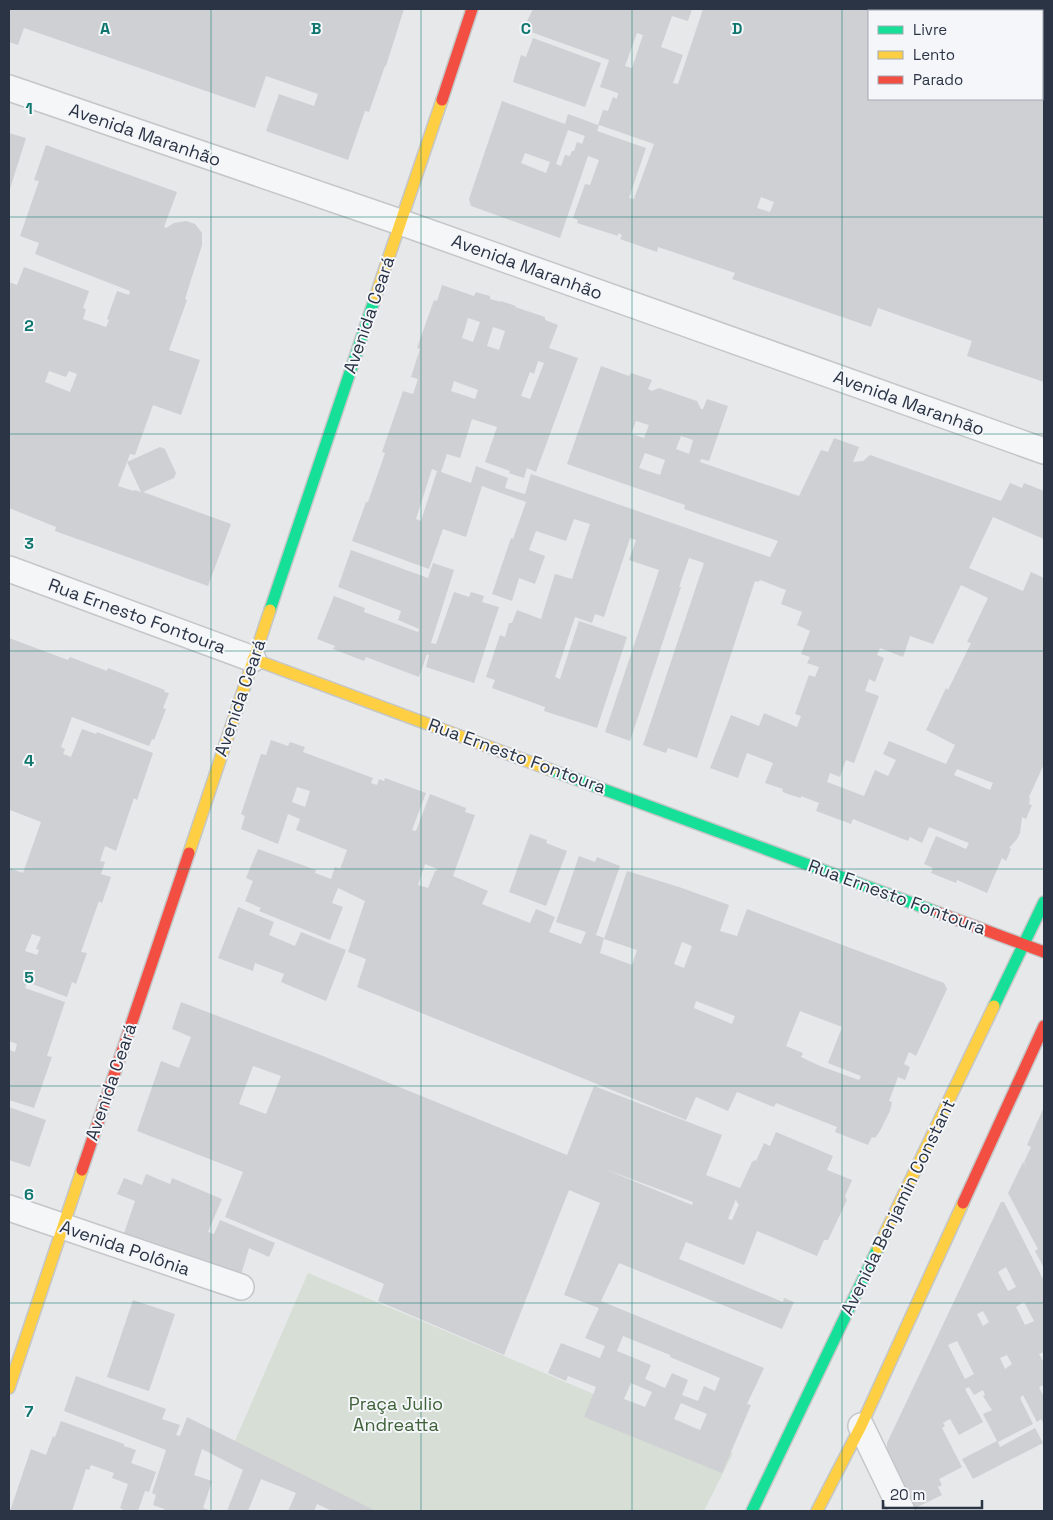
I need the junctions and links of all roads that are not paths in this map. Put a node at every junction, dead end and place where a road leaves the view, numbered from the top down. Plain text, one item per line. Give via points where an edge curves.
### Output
1 (472, 9) edge
2 (9, 88) edge
3 (400, 222) junction
4 (1044, 451) edge
5 (9, 569) edge
6 (254, 658) junction
7 (1044, 902) edge
8 (1025, 944) junction
9 (1044, 952) edge
10 (1044, 1026) edge
11 (9, 1208) edge
12 (63, 1227) junction
13 (241, 1287) dead end
14 (9, 1388) edge
15 (861, 1426) junction
16 (752, 1511) edge
17 (817, 1511) edge
18 (902, 1511) edge

1 - 3 street, Avenida Ceará
2 - 3 street, Avenida Maranhão
3 - 4 street, Avenida Maranhão
3 - 6 street, Avenida Ceará
5 - 6 street, Rua Ernesto Fontoura
6 - 8 street, Rua Ernesto Fontoura
6 - 12 street, Avenida Ceará
7 - 8 street, Avenida Benjamin Constant
8 - 9 street, Rua Ernesto Fontoura
8 - 16 street, Avenida Benjamin Constant
10 - 15 street
11 - 12 street, Avenida Polônia
12 - 13 street, Avenida Polônia
12 - 14 street, Avenida Ceará
15 - 17 street
15 - 18 street

